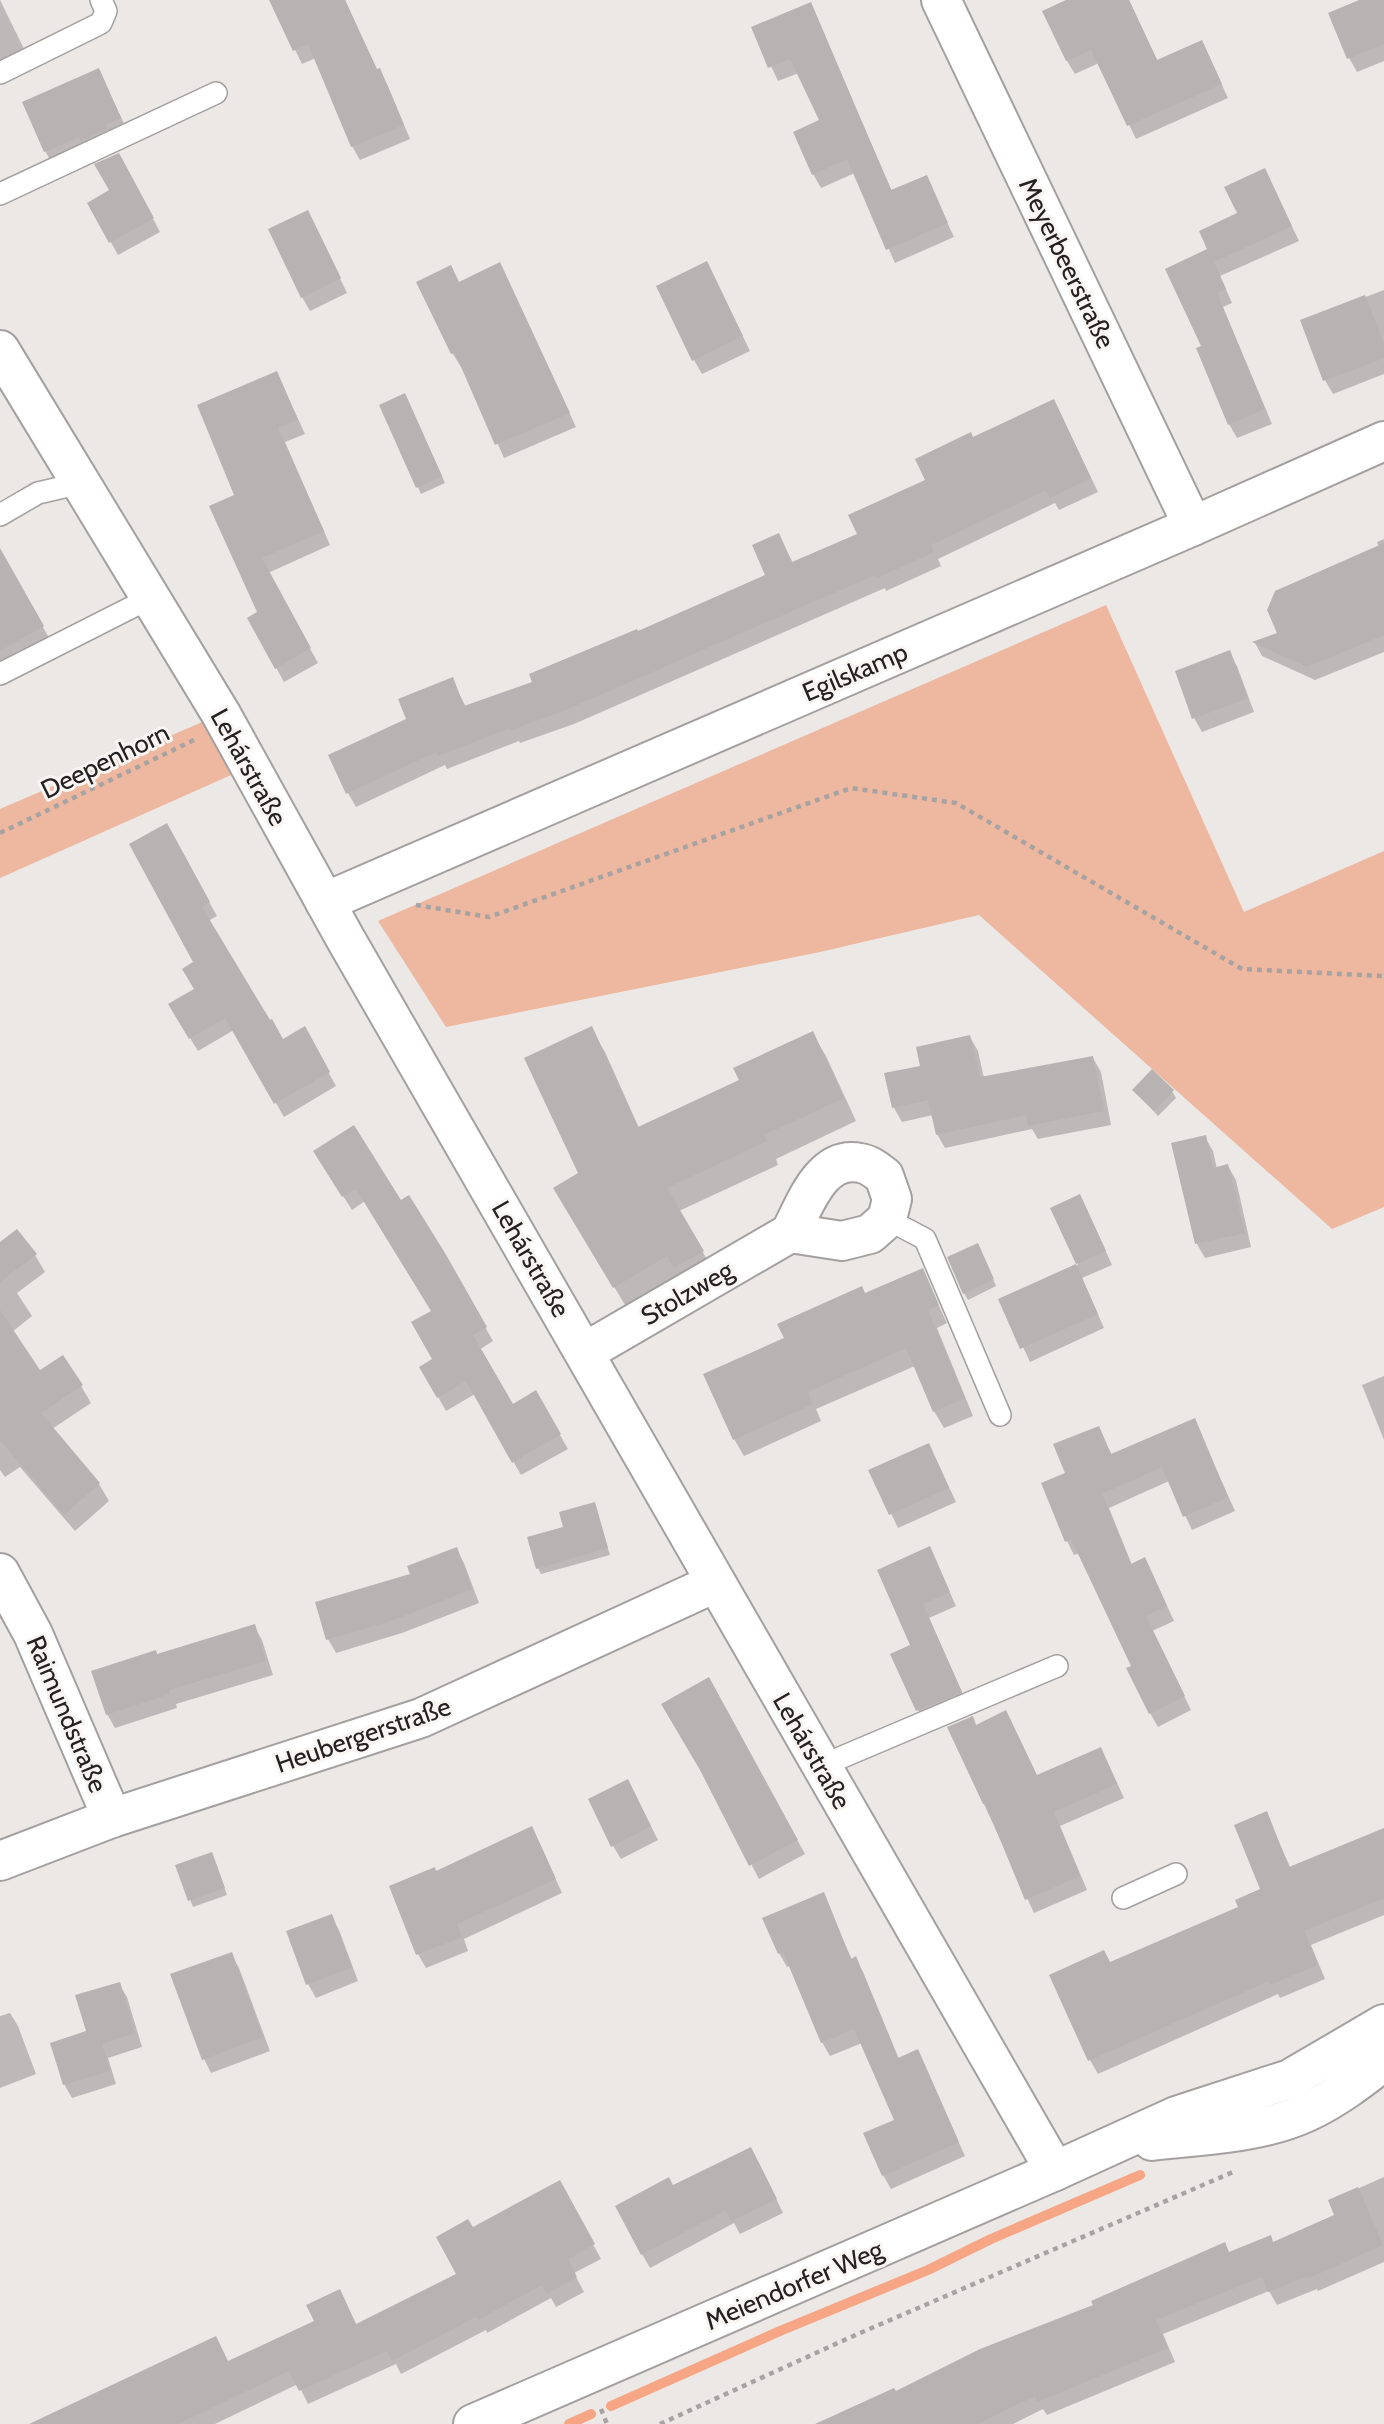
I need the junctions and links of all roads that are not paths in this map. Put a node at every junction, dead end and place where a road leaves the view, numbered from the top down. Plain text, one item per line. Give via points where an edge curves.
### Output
1 (101, 0) edge
2 (941, 0) edge
3 (0, 74) edge
4 (216, 93) dead end
5 (0, 194) edge
6 (0, 350) edge
7 (1384, 441) edge
8 (81, 483) junction
9 (0, 515) edge
10 (1193, 526) junction
11 (150, 598) junction
12 (0, 674) edge
13 (325, 902) junction
14 (887, 1219) junction
15 (790, 1233) junction
16 (585, 1352) junction
17 (1000, 1415) dead end
18 (0, 1573) edge
19 (715, 1583) junction
20 (1057, 1666) dead end
21 (821, 1766) junction
22 (112, 1818) junction
23 (0, 1861) edge
24 (1176, 1874) dead end
25 (1123, 1898) dead end
26 (1384, 2024) edge
27 (1384, 2061) edge
28 (1115, 2145) junction
29 (1055, 2171) junction
30 (472, 2424) edge

1 - 3 lane via 106,11 101,23
2 - 10 street, Meyerbeerstraße
4 - 5 lane
6 - 8 street, Lehárstraße
7 - 10 street, Egilskamp
8 - 9 lane via 38,493
8 - 11 street, Lehárstraße
10 - 13 street, Egilskamp
11 - 12 lane
11 - 13 street, Lehárstraße
13 - 16 street, Lehárstraße
14 - 15 street via 870,1234 842,1241
14 - 15 street via 892,1199 884,1176 863,1163 844,1161 828,1169
14 - 17 lane via 925,1239
15 - 16 street, Stolzweg
16 - 19 street, Lehárstraße
18 - 22 street, Raimundstraße via 33,1634
19 - 21 street, Lehárstraße
19 - 22 street, Heubergerstraße via 421,1718
20 - 21 lane
21 - 29 street, Lehárstraße
22 - 23 street, Heubergerstraße
24 - 25 lane
26 - 28 street, Meiendorfer Weg via 1290,2079 1176,2116
27 - 28 street, Meiendorfer Weg via 1306,2113 1279,2122
28 - 29 street, Meiendorfer Weg
29 - 30 street, Meiendorfer Weg

